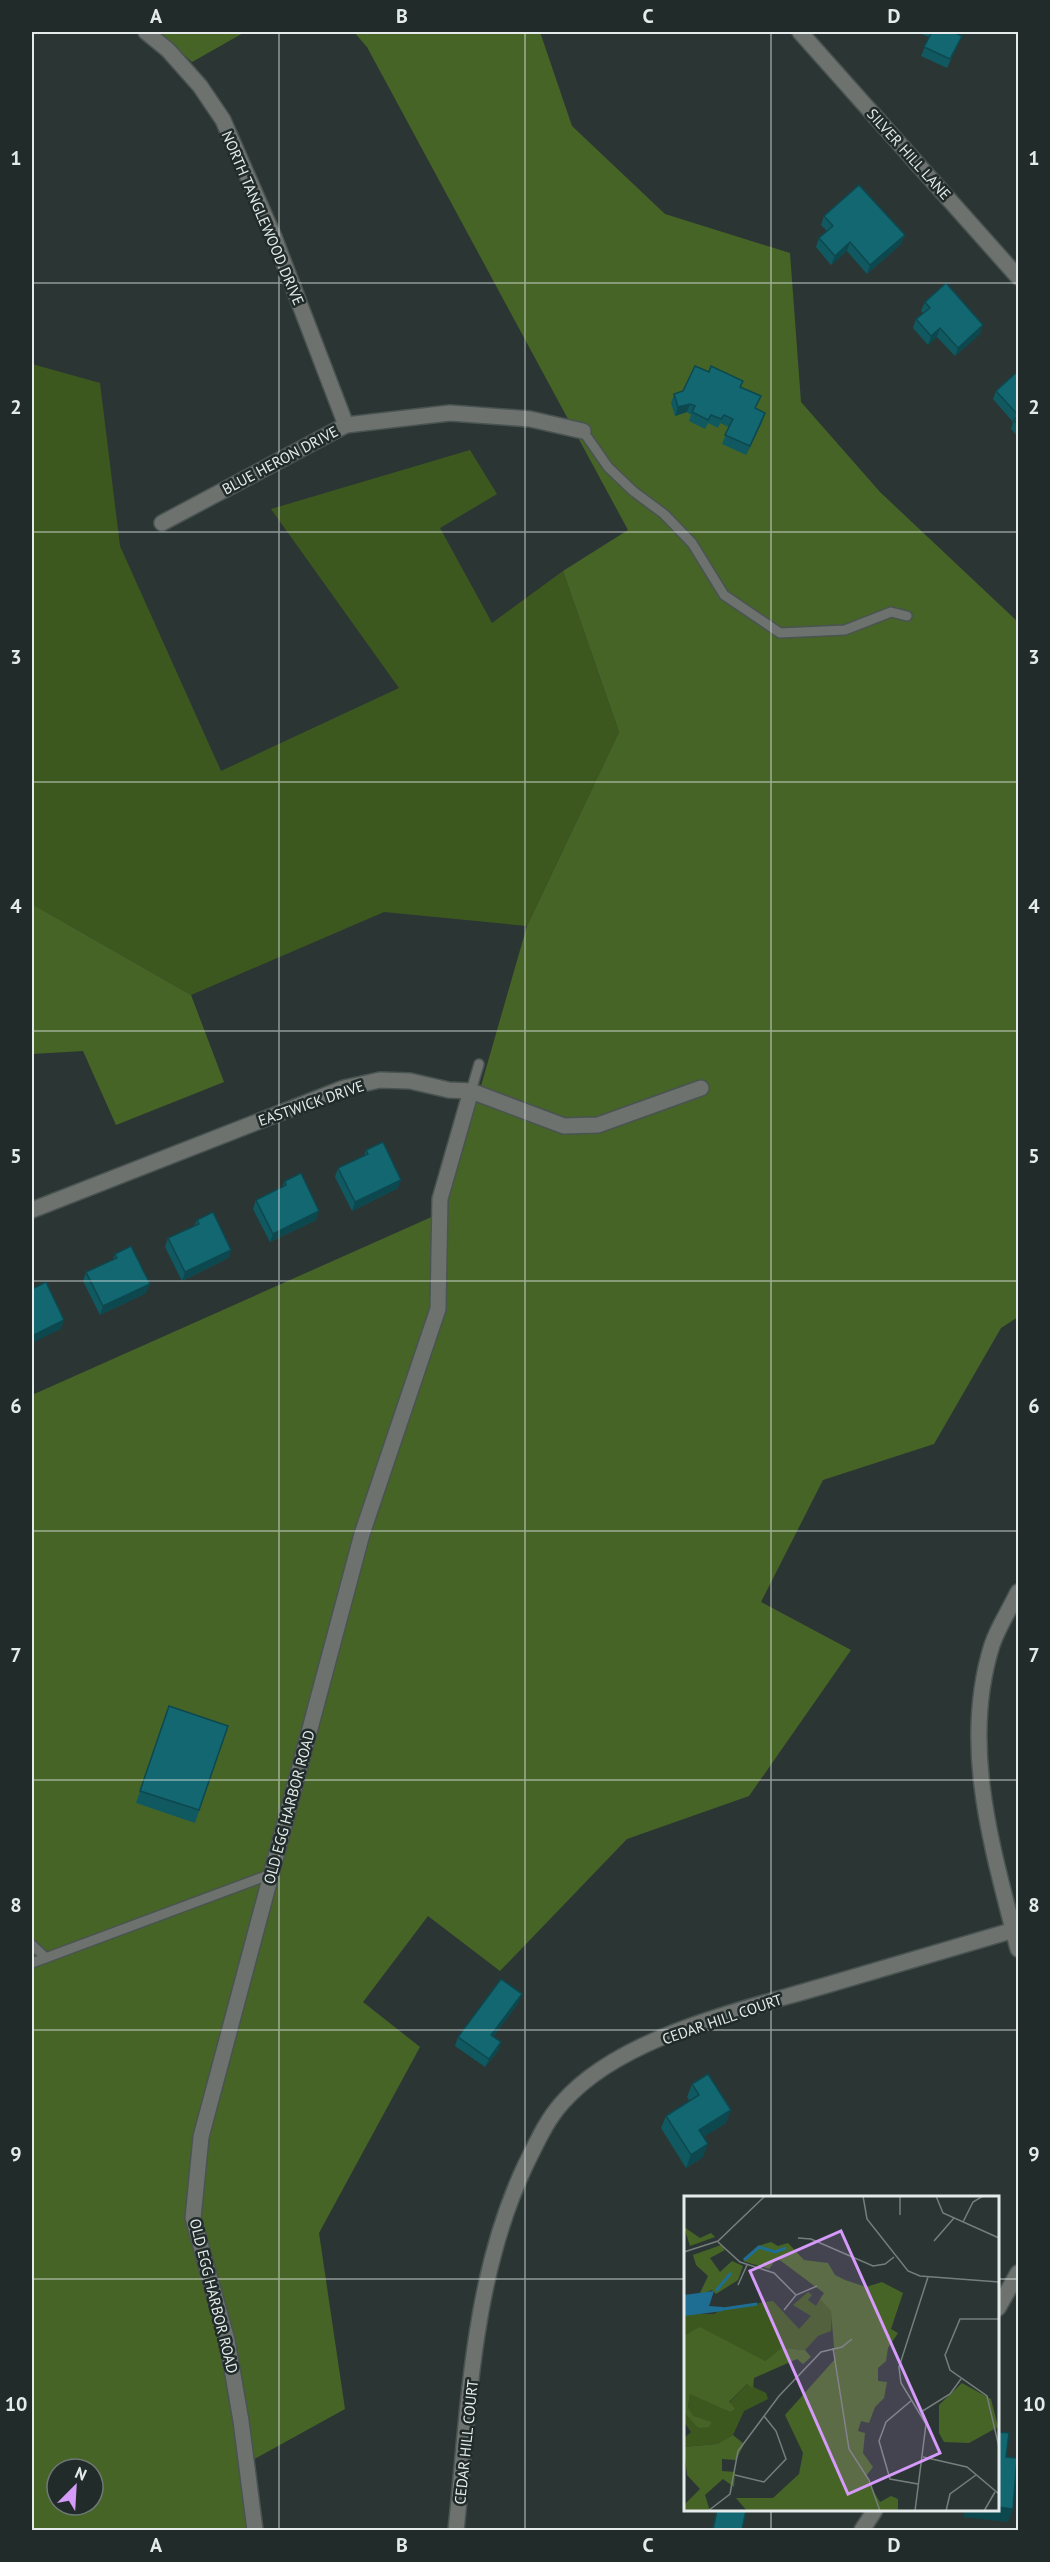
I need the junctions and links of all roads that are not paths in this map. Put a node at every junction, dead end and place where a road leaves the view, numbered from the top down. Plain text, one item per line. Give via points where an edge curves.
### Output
1 (146, 32) edge
2 (800, 32) edge
3 (1018, 277) edge
4 (346, 425) junction
5 (583, 431) joint
6 (162, 523) dead end
7 (907, 616) dead end
8 (479, 1064) dead end
9 (701, 1088) dead end
10 (471, 1091) junction
11 (32, 1210) edge
12 (1018, 1592) edge
13 (272, 1874) junction
14 (1014, 1930) junction
15 (32, 1945) edge
16 (1018, 1949) edge
17 (46, 1958) junction
18 (32, 1963) edge
19 (1018, 2274) edge
20 (999, 2306) edge
21 (874, 2511) edge
22 (865, 2529) edge
23 (255, 2530) edge
24 (456, 2530) edge

1 - 4 street, NORTH TANGLEWOOD DRIVE via 200,86 223,120 274,237
2 - 3 street, SILVER HILL LANE
4 - 5 street, BLUE HERON DRIVE via 450,413 530,419
4 - 6 street, BLUE HERON DRIVE
5 - 7 lane via 608,467 692,543 724,595 780,633 845,630 891,612
8 - 10 lane
9 - 10 street, EASTWICK DRIVE via 598,1125 564,1126
10 - 11 street, EASTWICK DRIVE via 390,1080 345,1088
10 - 13 street, OLD EGG HARBOR ROAD via 440,1199 438,1310 362,1534
12 - 14 street via 993,1643 977,1725 982,1794
13 - 17 lane
13 - 23 street, OLD EGG HARBOR ROAD via 201,2137 193,2218 227,2340
14 - 16 street
14 - 24 street, CEDAR HILL COURT via 665,2036 592,2075 562,2103 544,2127 515,2187 491,2259 477,2335
15 - 17 lane
17 - 18 lane
19 - 20 street
21 - 22 street

